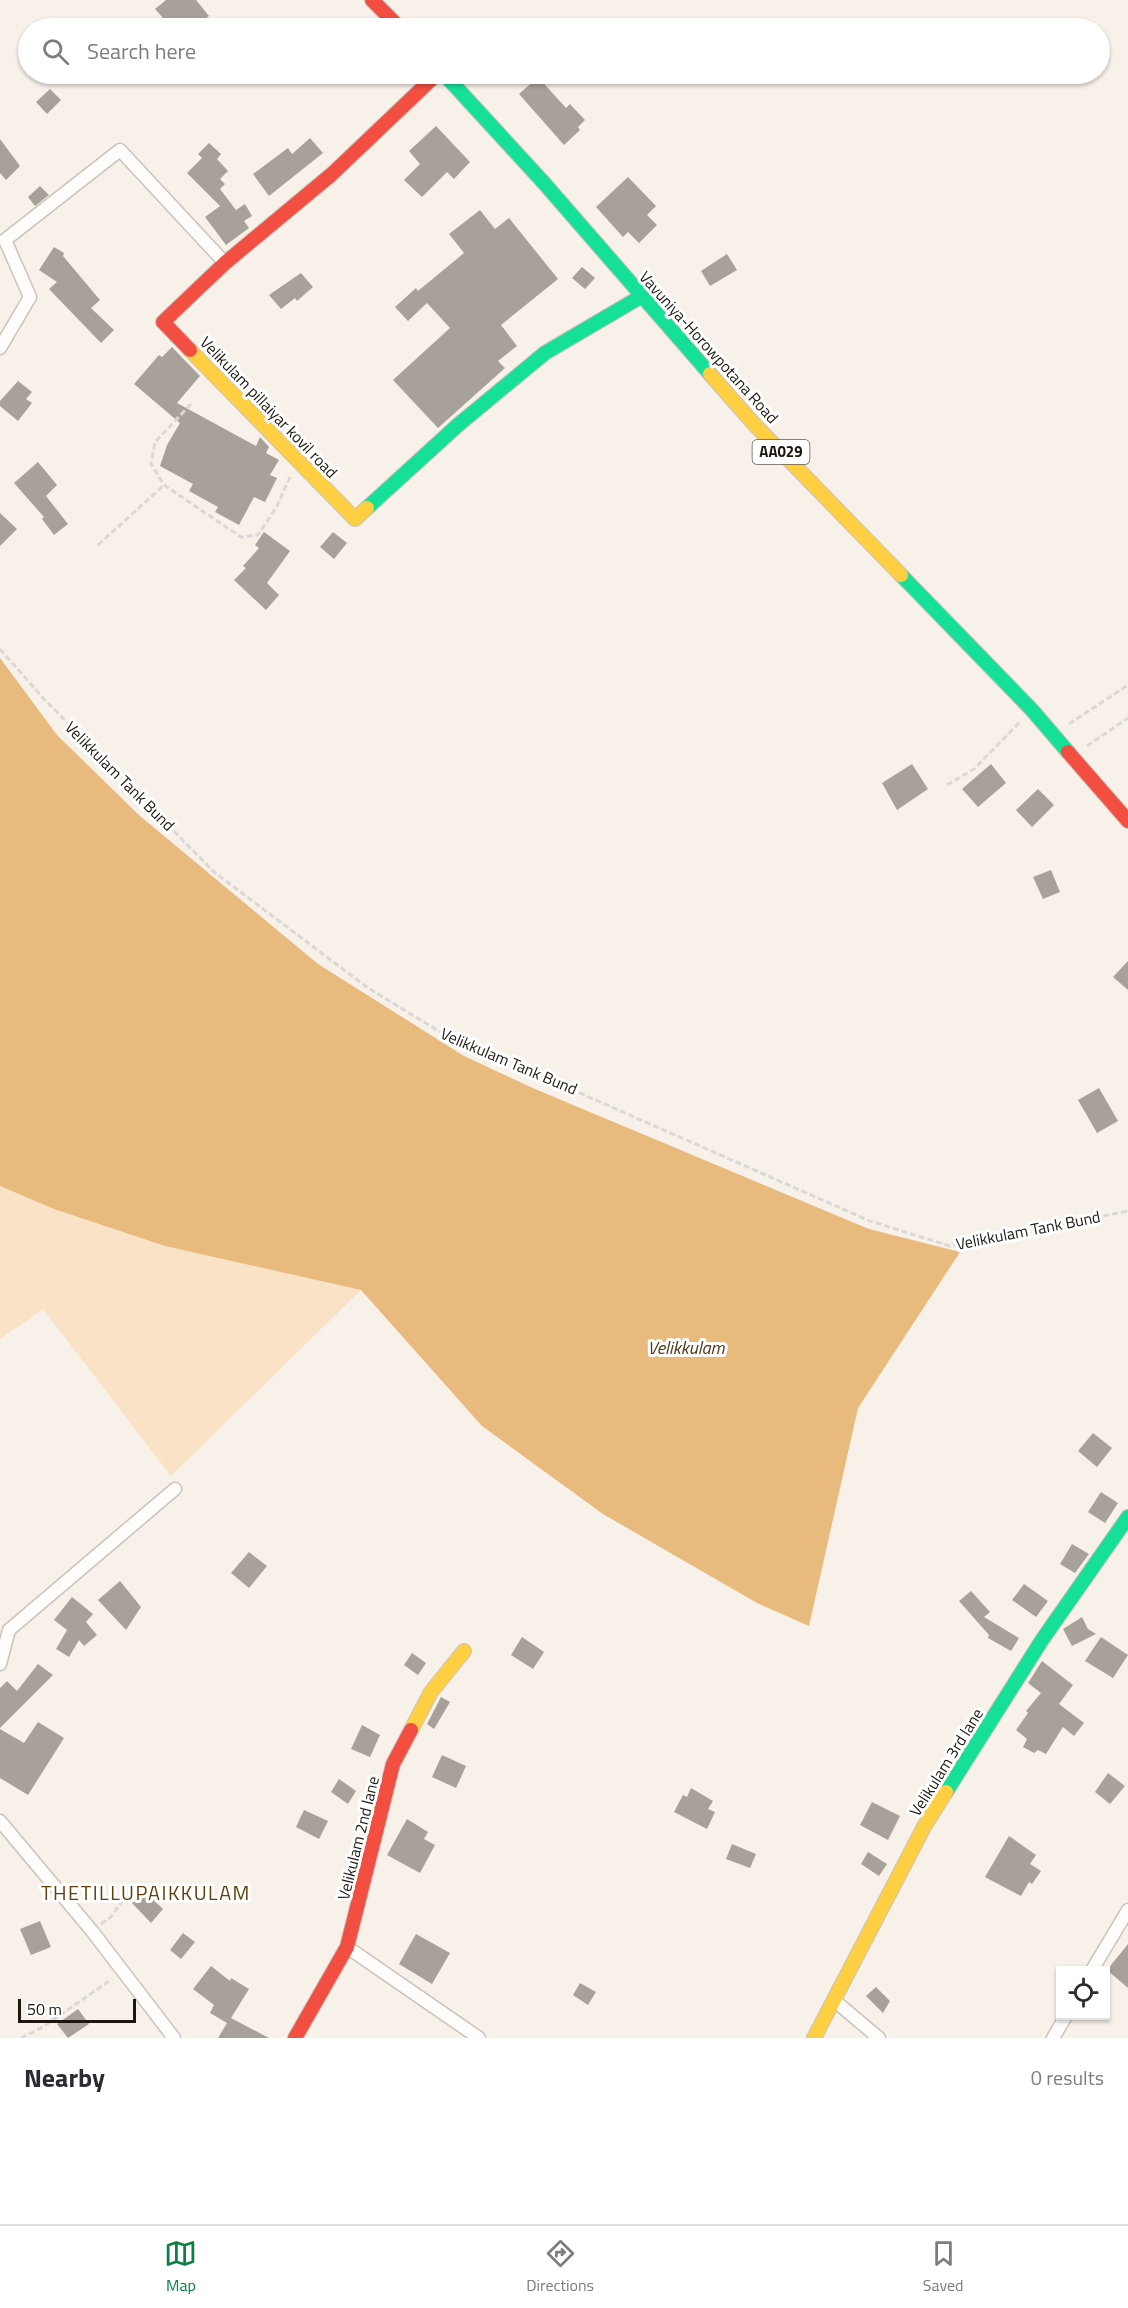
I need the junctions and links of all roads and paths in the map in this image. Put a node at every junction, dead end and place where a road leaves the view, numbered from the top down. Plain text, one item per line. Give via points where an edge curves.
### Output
1 (372, 0) edge
2 (390, 18) edge
3 (426, 84) edge
4 (453, 84) edge
5 (225, 263) junction
6 (642, 297) junction
7 (0, 348) edge
8 (191, 404) dead end
9 (289, 469) dead end
10 (164, 485) dead end
11 (98, 545) dead end
12 (0, 649) edge
13 (1128, 685) edge
14 (1032, 710) junction
15 (1128, 718) edge
16 (1053, 735) junction
17 (1071, 758) junction
18 (947, 785) dead end
19 (1128, 821) edge
20 (1128, 1211) edge
21 (175, 1489) dead end
22 (1128, 1517) edge
23 (464, 1651) dead end
24 (0, 1664) edge
25 (0, 1821) edge
26 (132, 1887) dead end
27 (1128, 1910) edge
28 (92, 1931) junction
29 (347, 1947) junction
30 (1095, 1966) edge
31 (108, 1970) dead end
32 (835, 2001) junction
33 (1064, 2020) edge
34 (21, 2038) edge
35 (174, 2038) edge
36 (295, 2038) edge
37 (479, 2038) edge
38 (814, 2038) edge
39 (879, 2038) edge
40 (1053, 2038) edge

1 - 2 main road
3 - 5 main road, Velikulam pillaiyar kovil road via 332,174
4 - 6 main road, Vavuniya-Horowpotana Road / AA029
5 - 6 main road, Velikulam pillaiyar kovil road via 163,322 355,519 458,425 545,353
5 - 7 street via 120,150 5,240 30,297
6 - 14 main road, Vavuniya-Horowpotana Road / AA029 via 753,423
8 - 9 path via 155,442 151,464 164,485 206,515 241,537 258,534 290,480
10 - 11 path
12 - 20 path, Velikkulam Tank Bund via 214,872 368,988 437,1030 870,1221 950,1246
13 - 16 path
14 - 16 main road, Vavuniya-Horowpotana Road / AA029
14 - 18 path via 974,770
15 - 17 path
16 - 17 main road, Vavuniya-Horowpotana Road / AA029
17 - 19 main road, Vavuniya-Horowpotana Road / AA029
21 - 24 street via 9,1630
22 - 32 main road, Velikulam 3rd lane via 1042,1640 925,1825
23 - 29 main road, Velikulam 2nd lane via 431,1692 393,1764
25 - 28 street
26 - 28 path via 111,1917
27 - 30 street
28 - 35 street
29 - 36 main road, Velikulam 2nd lane
29 - 37 street
31 - 34 path via 112,1980
32 - 38 main road, Velikulam 3rd lane
32 - 39 street
33 - 40 street

